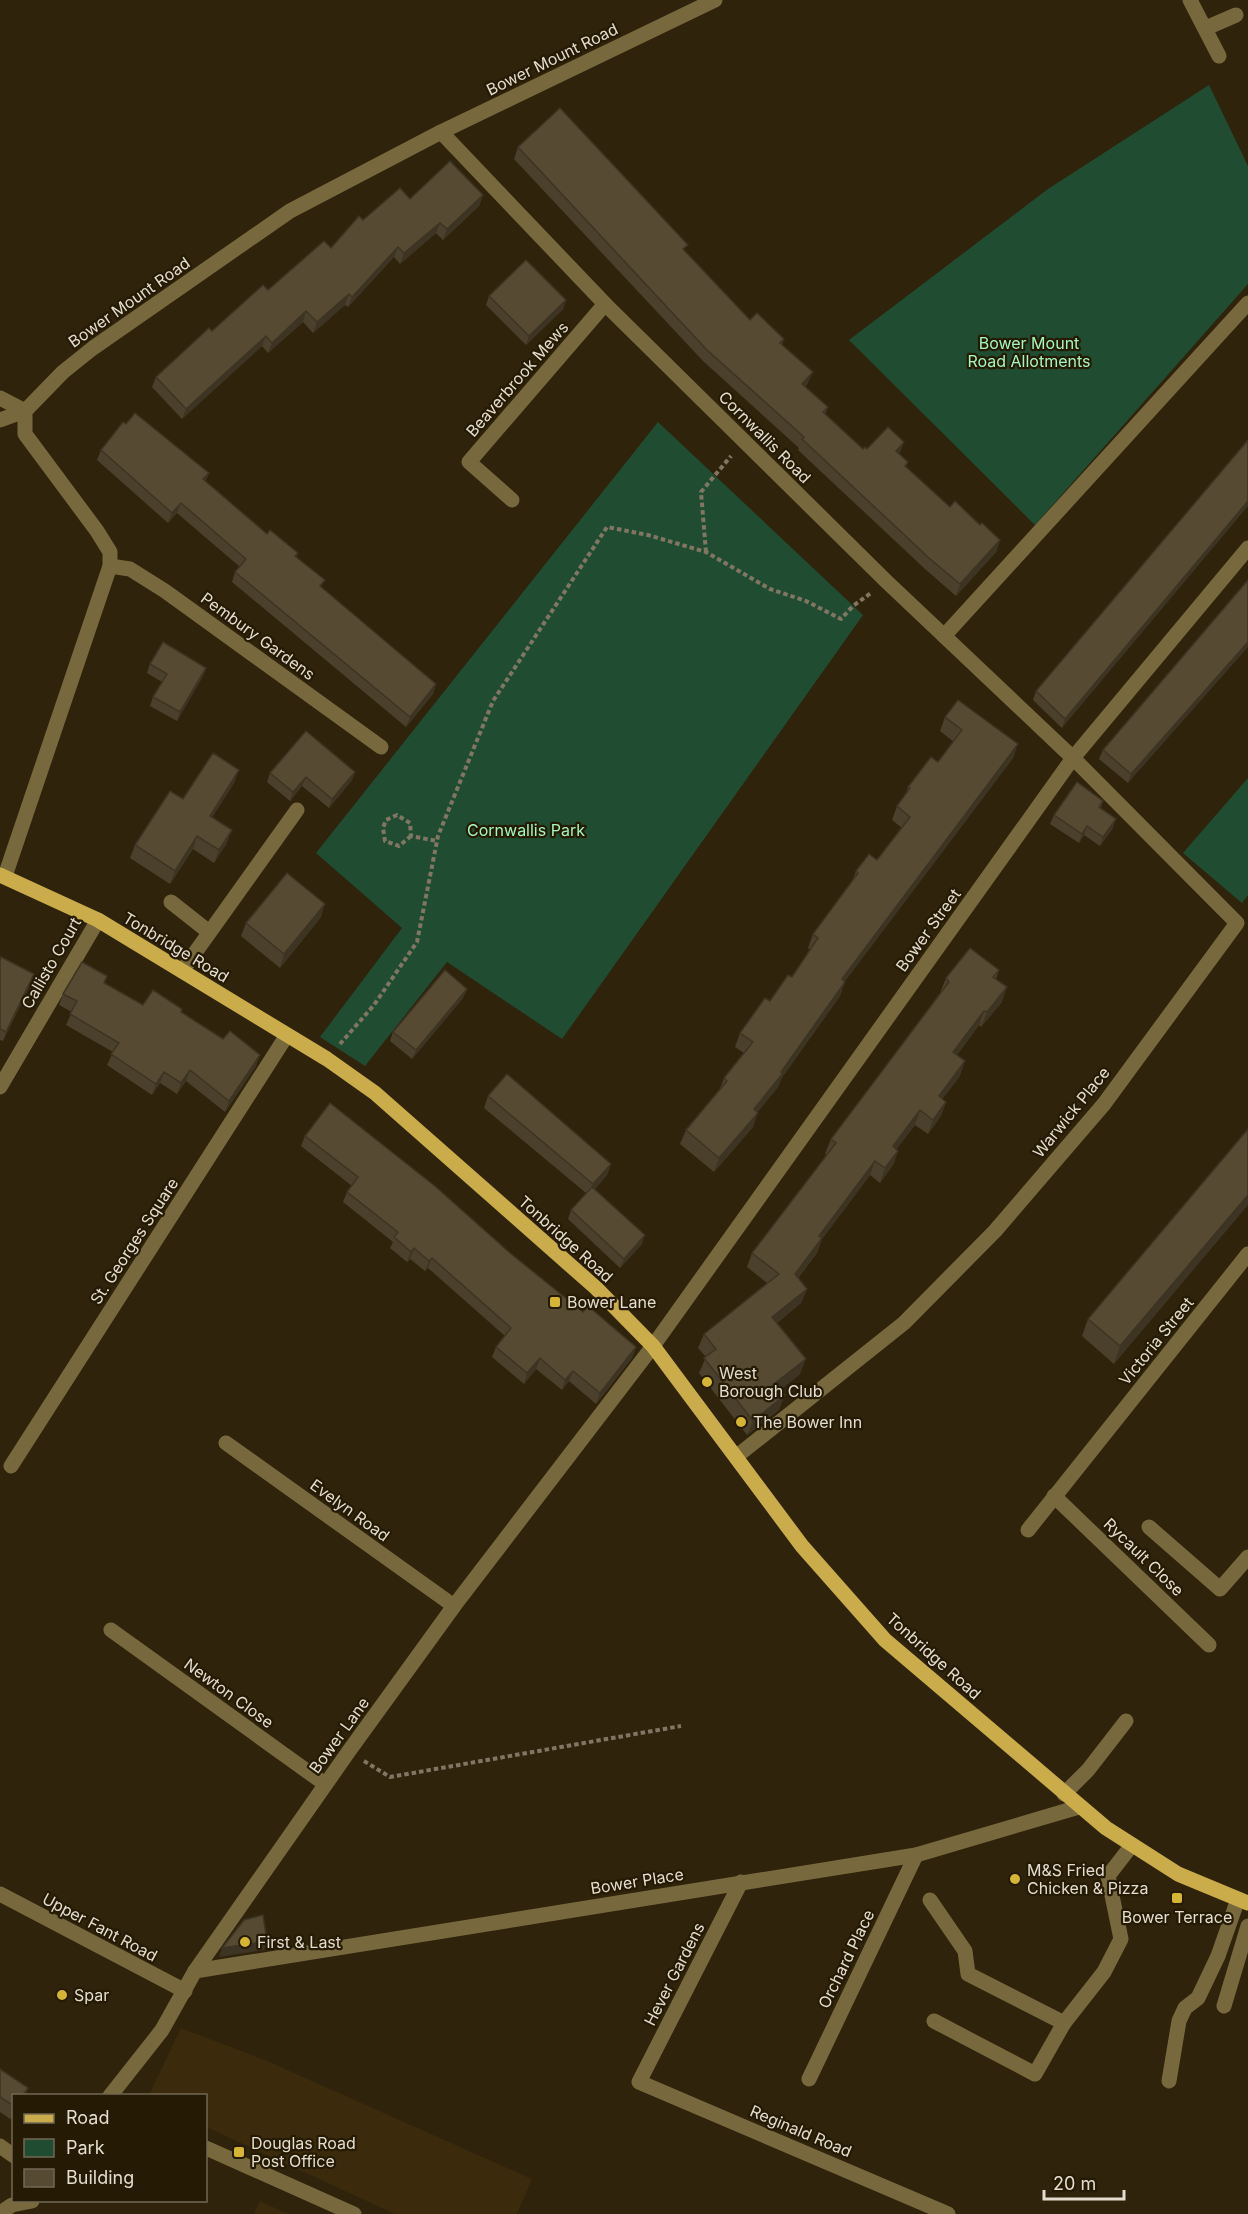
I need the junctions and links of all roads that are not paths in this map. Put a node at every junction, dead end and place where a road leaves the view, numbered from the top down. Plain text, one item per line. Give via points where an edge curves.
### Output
1 (715, 0) edge
2 (1190, 0) edge
3 (1236, 15) dead end
4 (1206, 28) junction
5 (1219, 56) dead end
6 (441, 132) junction
7 (1248, 303) edge
8 (605, 304) junction
9 (0, 398) edge
10 (25, 411) junction
11 (0, 420) edge
12 (512, 500) dead end
13 (1248, 548) edge
14 (110, 566) junction
15 (944, 636) junction
16 (381, 747) dead end
17 (1073, 758) junction
18 (297, 810) dead end
19 (2, 876) edge
20 (171, 902) dead end
21 (98, 920) junction
22 (209, 932) junction
23 (182, 971) junction
24 (287, 1035) junction
25 (0, 1087) edge
26 (1248, 1254) edge
27 (653, 1346) junction
28 (226, 1443) dead end
29 (736, 1456) junction
30 (10, 1466) dead end
31 (1054, 1496) junction
32 (1149, 1527) dead end
33 (1028, 1530) dead end
34 (1248, 1557) edge
35 (454, 1606) junction
36 (111, 1630) dead end
37 (1209, 1645) dead end
38 (1126, 1721) dead end
39 (325, 1784) junction
40 (1064, 1794) junction
41 (1079, 1806) junction
42 (1132, 1845) junction
43 (916, 1855) junction
44 (741, 1882) junction
45 (0, 1894) edge
46 (930, 1900) dead end
47 (1243, 1901) edge
48 (1247, 1935) edge
49 (195, 1971) junction
50 (185, 1991) junction
51 (1224, 2006) dead end
52 (934, 2021) dead end
53 (1064, 2023) junction
54 (808, 2079) dead end
55 (1169, 2081) dead end
56 (639, 2082) joint
57 (112, 2094) edge
58 (207, 2148) edge
59 (27, 2202) edge
60 (0, 2213) edge
61 (354, 2214) edge
62 (948, 2214) edge

1 - 6 street, Bower Mount Road
2 - 4 street
3 - 4 street
4 - 5 street
6 - 8 street, Cornwallis Road
6 - 10 street, Bower Mount Road via 290,211 93,348
7 - 15 street
8 - 12 street, Beaverbrook Mews via 469,462
8 - 15 street, Cornwallis Road
9 - 10 street
10 - 11 street
10 - 14 street via 25,434 97,531 110,552
13 - 17 street, Bower Street
14 - 16 street, Pembury Gardens via 130,569 165,591
14 - 19 street
15 - 17 street, Cornwallis Road
17 - 27 street, Bower Street
17 - 29 street, Warwick Place via 1237,923 1104,1104 995,1231 904,1323
18 - 22 street
19 - 21 main road, Tonbridge Road
20 - 22 street
21 - 23 main road, Tonbridge Road
21 - 25 street, Callisto Court
22 - 23 street
23 - 24 main road, Tonbridge Road
24 - 27 main road, Tonbridge Road via 375,1093 587,1280
24 - 30 street, St. Georges Square
26 - 31 street, Victoria Street
27 - 29 main road, Tonbridge Road
27 - 35 street, Bower Lane
28 - 35 street, Evelyn Road
29 - 40 main road, Tonbridge Road via 802,1546 885,1640
31 - 33 street
31 - 37 street, Rycault Close
32 - 34 street via 1220,1589
35 - 39 street, Bower Lane
36 - 39 street, Newton Close
38 - 40 street
39 - 49 street, Bower Lane
40 - 41 main road, Tonbridge Road
41 - 42 main road, Tonbridge Road
41 - 43 street, Bower Place
42 - 47 main road, Tonbridge Road via 1178,1874
42 - 53 street via 1108,1876 1121,1939 1104,1972
43 - 44 street, Bower Place
43 - 54 street, Orchard Place
44 - 49 street, Bower Place
44 - 56 street, Hever Gardens
45 - 50 street, Upper Fant Road
46 - 53 street via 965,1951 968,1974
47 - 55 street via 1198,1998 1185,2008 1179,2021
48 - 51 street
49 - 50 street, Bower Lane
50 - 57 street, Bower Lane via 162,2030
52 - 53 street via 1035,2074
56 - 62 street, Reginald Road
58 - 61 street
59 - 60 street

